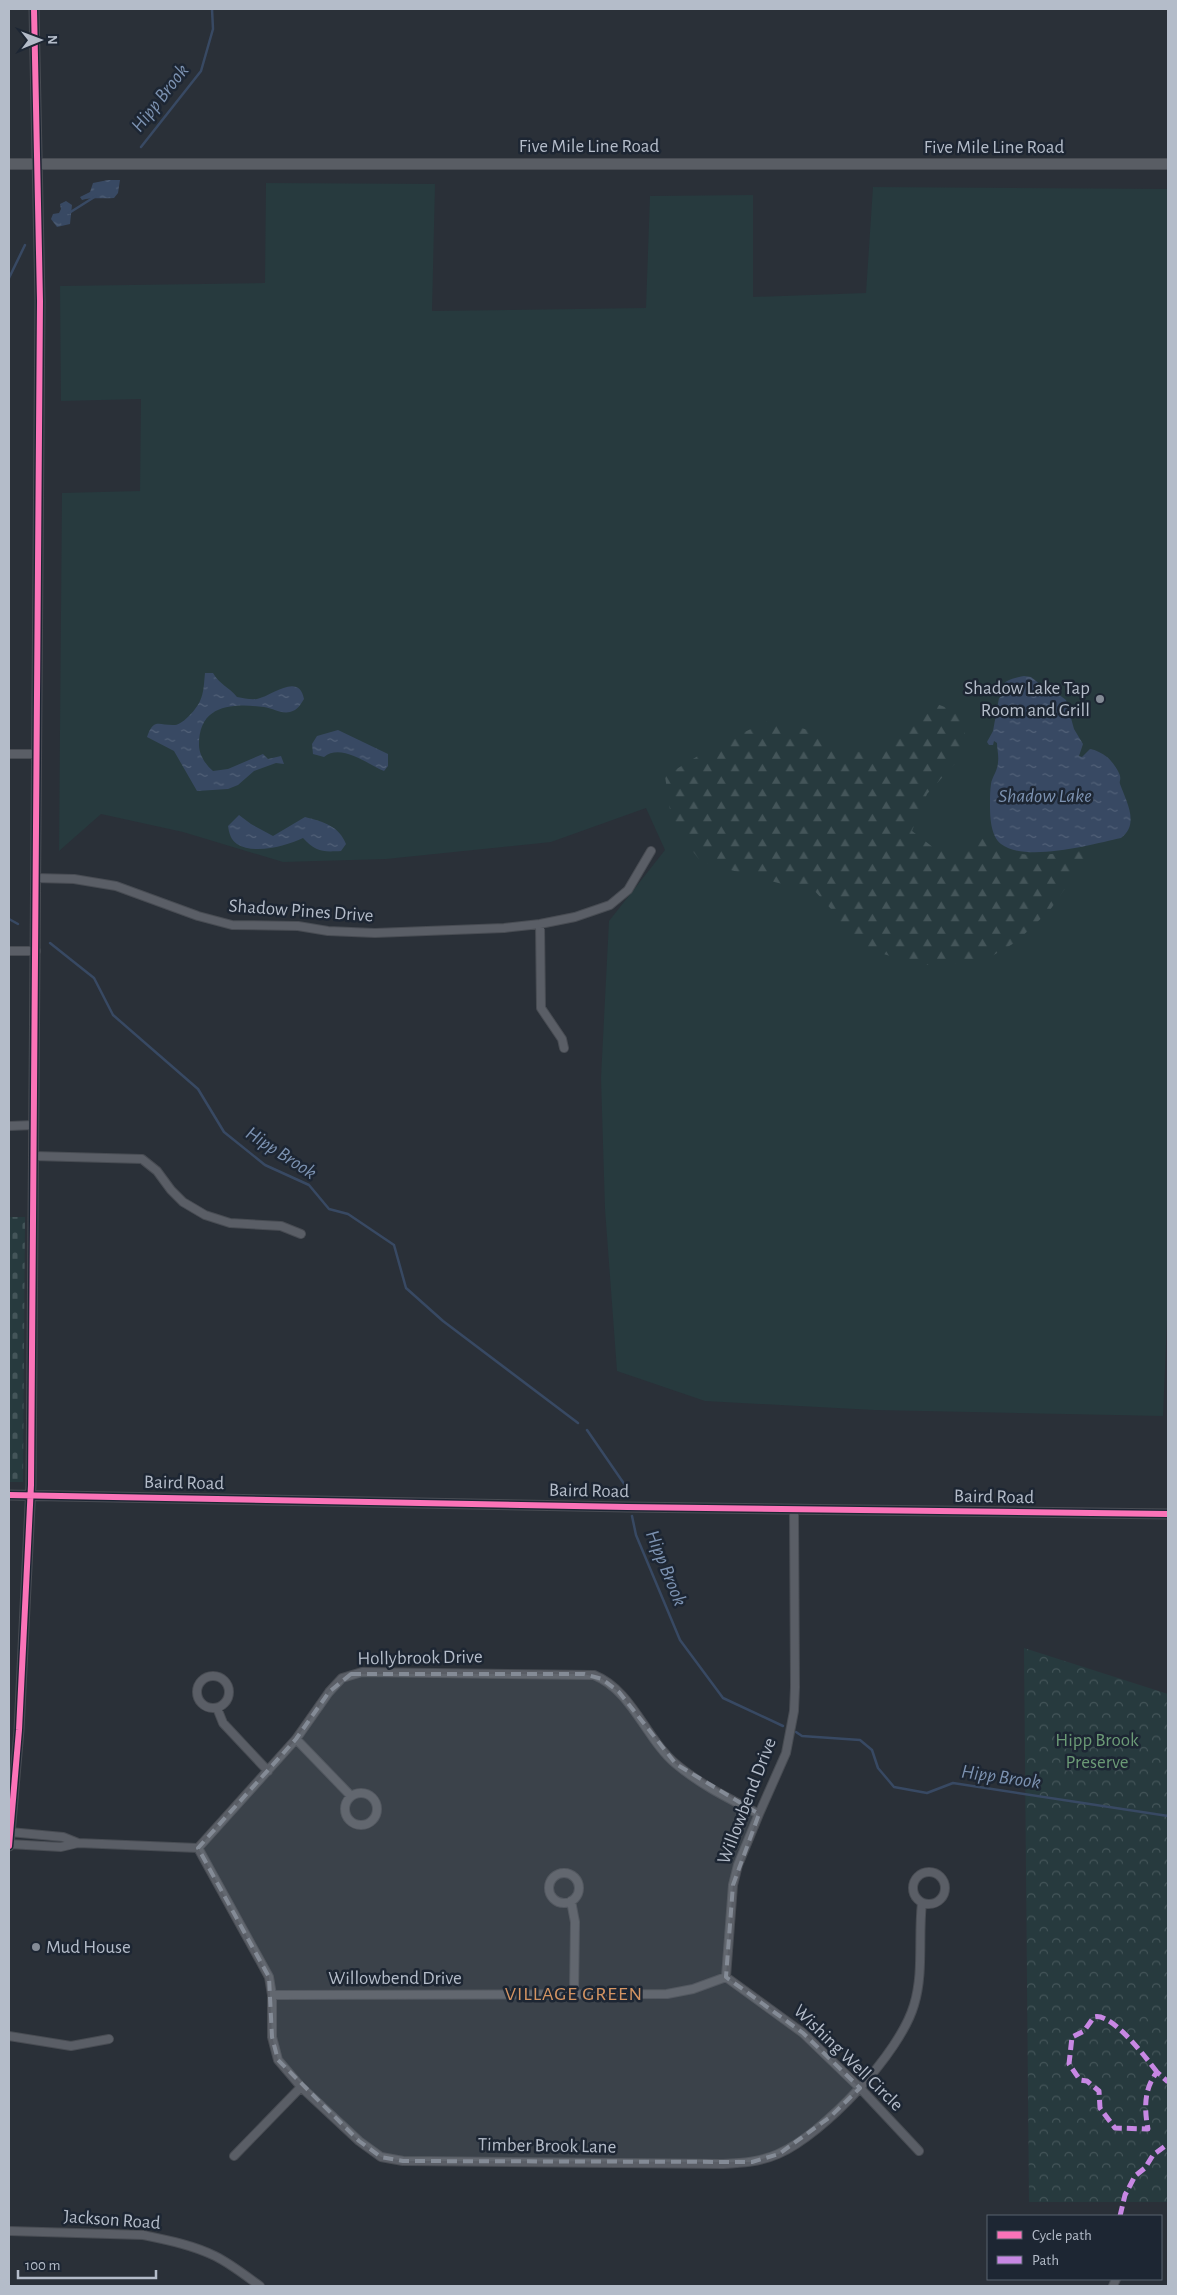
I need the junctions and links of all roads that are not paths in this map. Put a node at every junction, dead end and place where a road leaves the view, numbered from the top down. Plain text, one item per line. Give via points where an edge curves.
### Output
1 (34, 9) edge
2 (9, 164) edge
3 (38, 164) junction
4 (1168, 164) edge
5 (9, 754) edge
6 (36, 754) junction
7 (651, 851) dead end
8 (36, 878) junction
9 (540, 924) junction
10 (9, 951) edge
11 (36, 951) junction
12 (564, 1048) dead end
13 (9, 1126) edge
14 (34, 1126) junction
15 (34, 1156) junction
16 (301, 1234) dead end
17 (9, 1495) edge
18 (30, 1495) junction
19 (794, 1510) junction
20 (1168, 1514) edge
21 (217, 1708) junction
22 (296, 1739) junction
23 (268, 1771) junction
24 (351, 1796) junction
25 (758, 1814) junction
26 (9, 1840) edge
27 (78, 1843) junction
28 (198, 1848) junction
29 (572, 1901) dead end
30 (922, 1903) junction
31 (726, 1977) junction
32 (574, 1994) junction
33 (272, 1995) junction
34 (9, 2036) edge
35 (109, 2039) dead end
36 (300, 2087) junction
37 (860, 2088) junction
38 (920, 2151) dead end
39 (234, 2156) dead end
40 (9, 2230) edge
41 (260, 2286) edge

1 - 3 street
2 - 3 main road, Five Mile Line Road
3 - 4 main road, Five Mile Line Road
3 - 6 street
5 - 6 street
6 - 8 street
7 - 9 street, Shadow Pines Drive via 628,890 616,901 591,913
8 - 9 street, Shadow Pines Drive via 74,879 116,886 232,925 298,926 375,933
8 - 11 street
9 - 12 street via 541,1008 562,1039
10 - 11 street
11 - 14 street
13 - 14 street
14 - 15 street
15 - 16 street via 142,1160 157,1171 183,1202 205,1215 230,1223 281,1226
15 - 18 street
17 - 18 street, Baird Road
18 - 19 street, Baird Road
18 - 26 street via 19,1730
19 - 20 street, Baird Road
19 - 25 street, Willowbend Drive via 794,1711 786,1753
21 - 21 street via 226,1702 229,1691 220,1677 209,1676 197,1686 197,1696 207,1708
21 - 23 street via 223,1723
22 - 23 street, Hollybrook Drive
22 - 24 street
22 - 25 street, Hollybrook Drive via 329,1692 342,1678 352,1674 594,1676 619,1692 648,1733 676,1764 702,1783
23 - 28 street, Hollybrook Drive
24 - 24 street via 360,1793 374,1799 377,1808 370,1822 360,1824 347,1816 346,1806
25 - 31 street, Willowbend Drive via 733,1885
26 - 27 street via 61,1847
26 - 27 street via 63,1837
27 - 28 street
28 - 33 street, Timber Brook Lane via 263,1964
29 - 32 street via 575,1922
30 - 30 street, Timber Brook Lane via 938,1902 944,1894 942,1878 933,1872 922,1873 912,1885 914,1896
30 - 37 street, Timber Brook Lane via 915,2004 900,2036
31 - 32 street, Willowbend Drive via 693,1989 666,1994
31 - 37 street, Wishing Well Circle via 803,2034
32 - 33 street, Willowbend Drive
33 - 36 street, Timber Brook Lane via 274,2050
34 - 35 street via 71,2046
36 - 37 street, Timber Brook Lane via 370,2150 392,2160 723,2164 752,2162 779,2154 807,2137
36 - 39 street
37 - 38 street, Wishing Well Circle
40 - 41 street, Jackson Road via 143,2235 161,2239 216,2256

